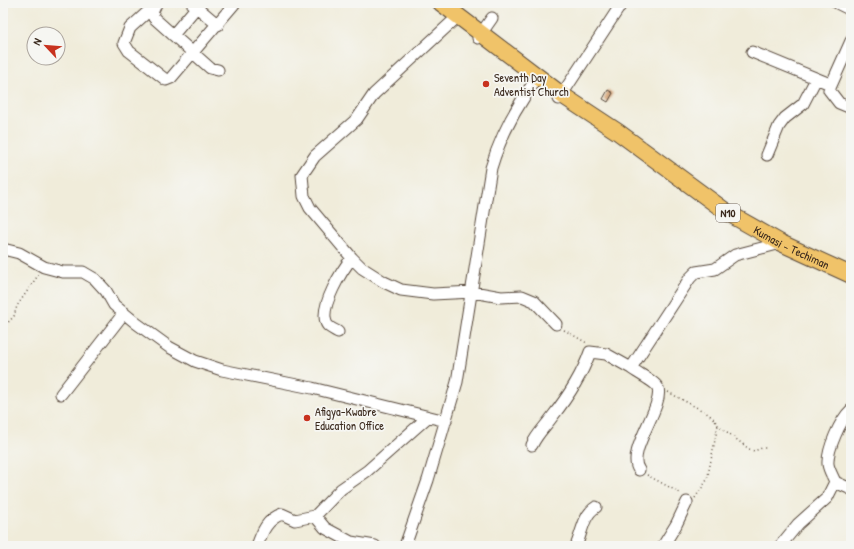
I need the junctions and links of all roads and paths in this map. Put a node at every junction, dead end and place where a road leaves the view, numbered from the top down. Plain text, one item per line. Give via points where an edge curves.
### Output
1 (235, 3) edge
2 (432, 3) edge
3 (441, 3) edge
4 (622, 3) edge
5 (837, 3) edge
6 (196, 4) edge
7 (155, 5) edge
8 (851, 10) edge
9 (492, 18) dead end
10 (454, 20) junction
11 (218, 25) junction
12 (173, 35) junction
13 (480, 36) junction
14 (851, 41) edge
15 (192, 52) junction
16 (752, 52) dead end
17 (218, 70) dead end
18 (816, 78) junction
19 (536, 80) junction
20 (830, 84) junction
21 (560, 98) junction
22 (851, 108) edge
23 (767, 155) dead end
24 (781, 243) junction
25 (3, 249) edge
26 (352, 258) junction
27 (44, 267) junction
28 (851, 275) edge
29 (473, 292) junction
30 (124, 313) junction
31 (556, 324) joint
32 (3, 328) edge
33 (338, 332) dead end
34 (590, 352) junction
35 (631, 368) junction
36 (656, 385) junction
37 (61, 394) dead end
38 (851, 410) edge
39 (428, 417) junction
40 (446, 421) junction
41 (718, 425) junction
42 (532, 445) dead end
43 (767, 448) dead end
44 (639, 470) joint
45 (835, 482) junction
46 (851, 489) edge
47 (687, 502) junction
48 (596, 507) dead end
49 (315, 516) junction
50 (257, 546) edge
51 (375, 546) edge
52 (405, 546) edge
53 (576, 546) edge
54 (663, 546) edge
55 (780, 546) edge

1 - 11 street
2 - 10 highway, Kumasi - Techiman / N10
3 - 13 highway, Kumasi - Techiman / N10
4 - 21 street
5 - 8 street
6 - 11 street
6 - 12 street
7 - 12 street via 152,13 154,18
7 - 15 street via 130,28 124,43 129,51 166,80 171,78
9 - 13 street
10 - 13 highway, Kumasi - Techiman / N10
10 - 26 street via 374,94 357,119 316,156 302,175 302,191 306,202
11 - 15 street
12 - 15 street
13 - 19 highway, Kumasi - Techiman / N10
14 - 20 street
15 - 17 street via 210,68
16 - 18 street
18 - 20 street
18 - 23 street via 803,104 779,126
19 - 21 highway, Kumasi - Techiman / N10
19 - 29 street via 515,112 495,155
20 - 22 street via 829,90 834,99
21 - 24 highway, Kumasi - Techiman / N10 via 577,112 618,132 728,213
24 - 28 highway, Kumasi - Techiman / N10
24 - 35 street via 735,255 715,269 696,272
25 - 27 street via 19,253
26 - 29 street via 370,274 401,290 444,294
26 - 33 street via 344,268 326,306 325,321
27 - 30 street via 62,272 83,272 95,279 114,305
27 - 32 path via 17,306 14,316
29 - 31 street via 501,297 522,296 534,301
29 - 40 street via 457,382
30 - 37 street
30 - 39 street via 169,347 195,361 222,370 312,388
31 - 34 path via 588,344
34 - 35 street via 606,354
34 - 42 street via 575,383
35 - 36 street
36 - 41 path via 705,412
36 - 44 street via 657,399 637,452 635,463
38 - 45 street via 839,427 828,464
39 - 40 street
39 - 49 street via 367,471 336,494
40 - 52 street
41 - 43 path via 754,451
41 - 47 path via 707,480 699,494
44 - 47 path via 683,495
45 - 46 street
45 - 55 street via 827,498 798,524
47 - 54 street
48 - 53 street via 590,510
49 - 50 street via 295,520 282,514 274,517 263,531
49 - 51 street via 325,528 351,542

